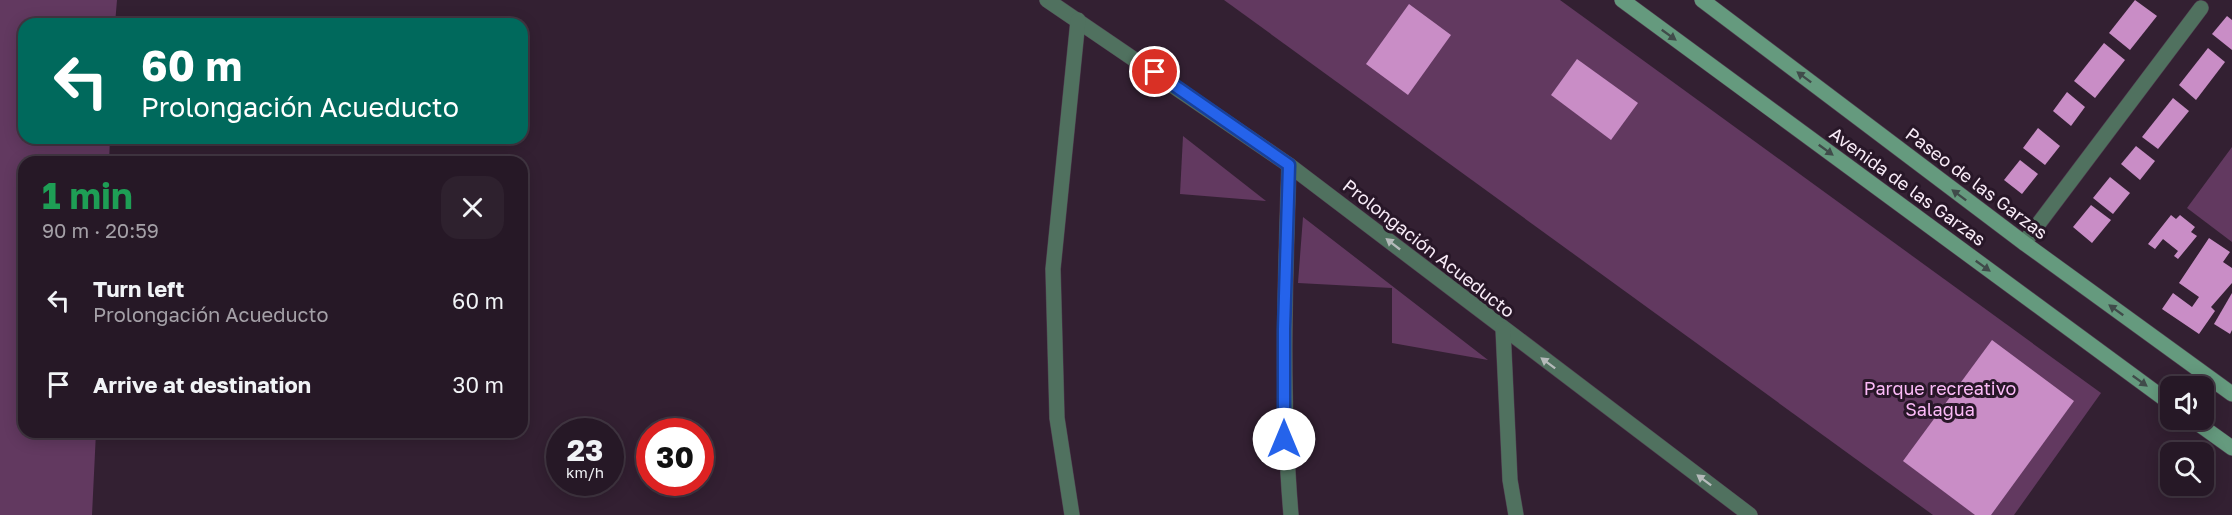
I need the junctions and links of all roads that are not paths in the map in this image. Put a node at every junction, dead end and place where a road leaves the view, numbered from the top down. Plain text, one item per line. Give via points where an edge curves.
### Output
1 (1047, 0) edge
2 (1622, 0) edge
3 (1702, 0) edge
4 (2201, 8) dead end
5 (1078, 20) junction
6 (1289, 165) junction
7 (2024, 243) junction
8 (1503, 329) junction
9 (2232, 394) edge
10 (2160, 396) edge
11 (2207, 430) edge
12 (2232, 448) edge
13 (1072, 515) edge
14 (1291, 515) edge
15 (1516, 515) edge
16 (1750, 515) edge

1 - 5 street, Prolongación Acueducto
2 -> 10 main road, Avenida de las Garzas
7 -> 3 main road, Paseo de las Garzas
4 - 7 street
5 - 6 street, Prolongación Acueducto
5 - 13 street via 1053,269 1057,418
8 -> 6 street, Prolongación Acueducto
6 - 14 street via 1284,439
9 -> 7 main road, Paseo de las Garzas
8 - 15 street via 1510,480
16 -> 8 street, Prolongación Acueducto
11 - 12 main road

